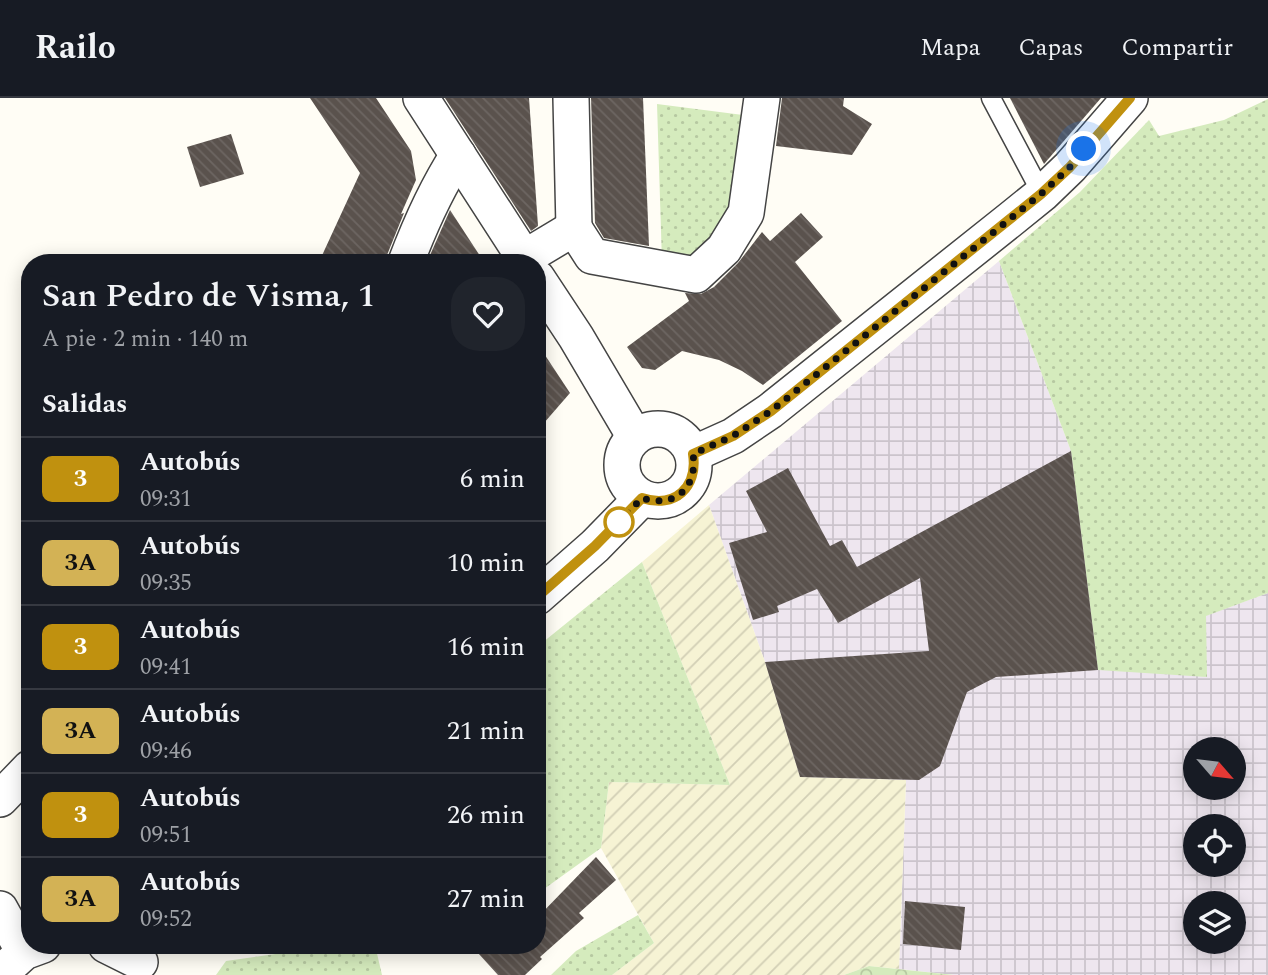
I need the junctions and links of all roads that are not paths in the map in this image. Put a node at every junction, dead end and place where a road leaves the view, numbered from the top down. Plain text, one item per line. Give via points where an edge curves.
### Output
1 (421, 98) edge
2 (571, 98) edge
3 (762, 98) edge
4 (991, 98) edge
5 (1130, 98) edge
6 (458, 155) junction
7 (1041, 194) junction
8 (574, 228) junction
9 (409, 254) edge
10 (521, 254) edge
11 (543, 254) edge
12 (546, 292) edge
13 (635, 438) junction
14 (693, 454) junction
15 (642, 498) junction
16 (546, 589) edge
17 (21, 777) edge
18 (0, 799) edge
19 (0, 909) edge
20 (127, 954) edge
21 (22, 957) edge
22 (144, 961) edge

1 - 6 street
2 - 8 street
3 - 8 street via 746,213 724,249 695,275 592,256
4 - 7 lane
5 - 7 street
6 - 9 street
6 - 10 street
7 - 14 street via 771,411 733,436
8 - 11 street
12 - 13 street
13 - 14 street via 663,429 681,437
13 - 15 street via 625,452 622,470 629,486
14 - 15 street via 694,473 678,496 661,501
15 - 16 street
17 - 18 street
19 - 21 street
20 - 22 street

